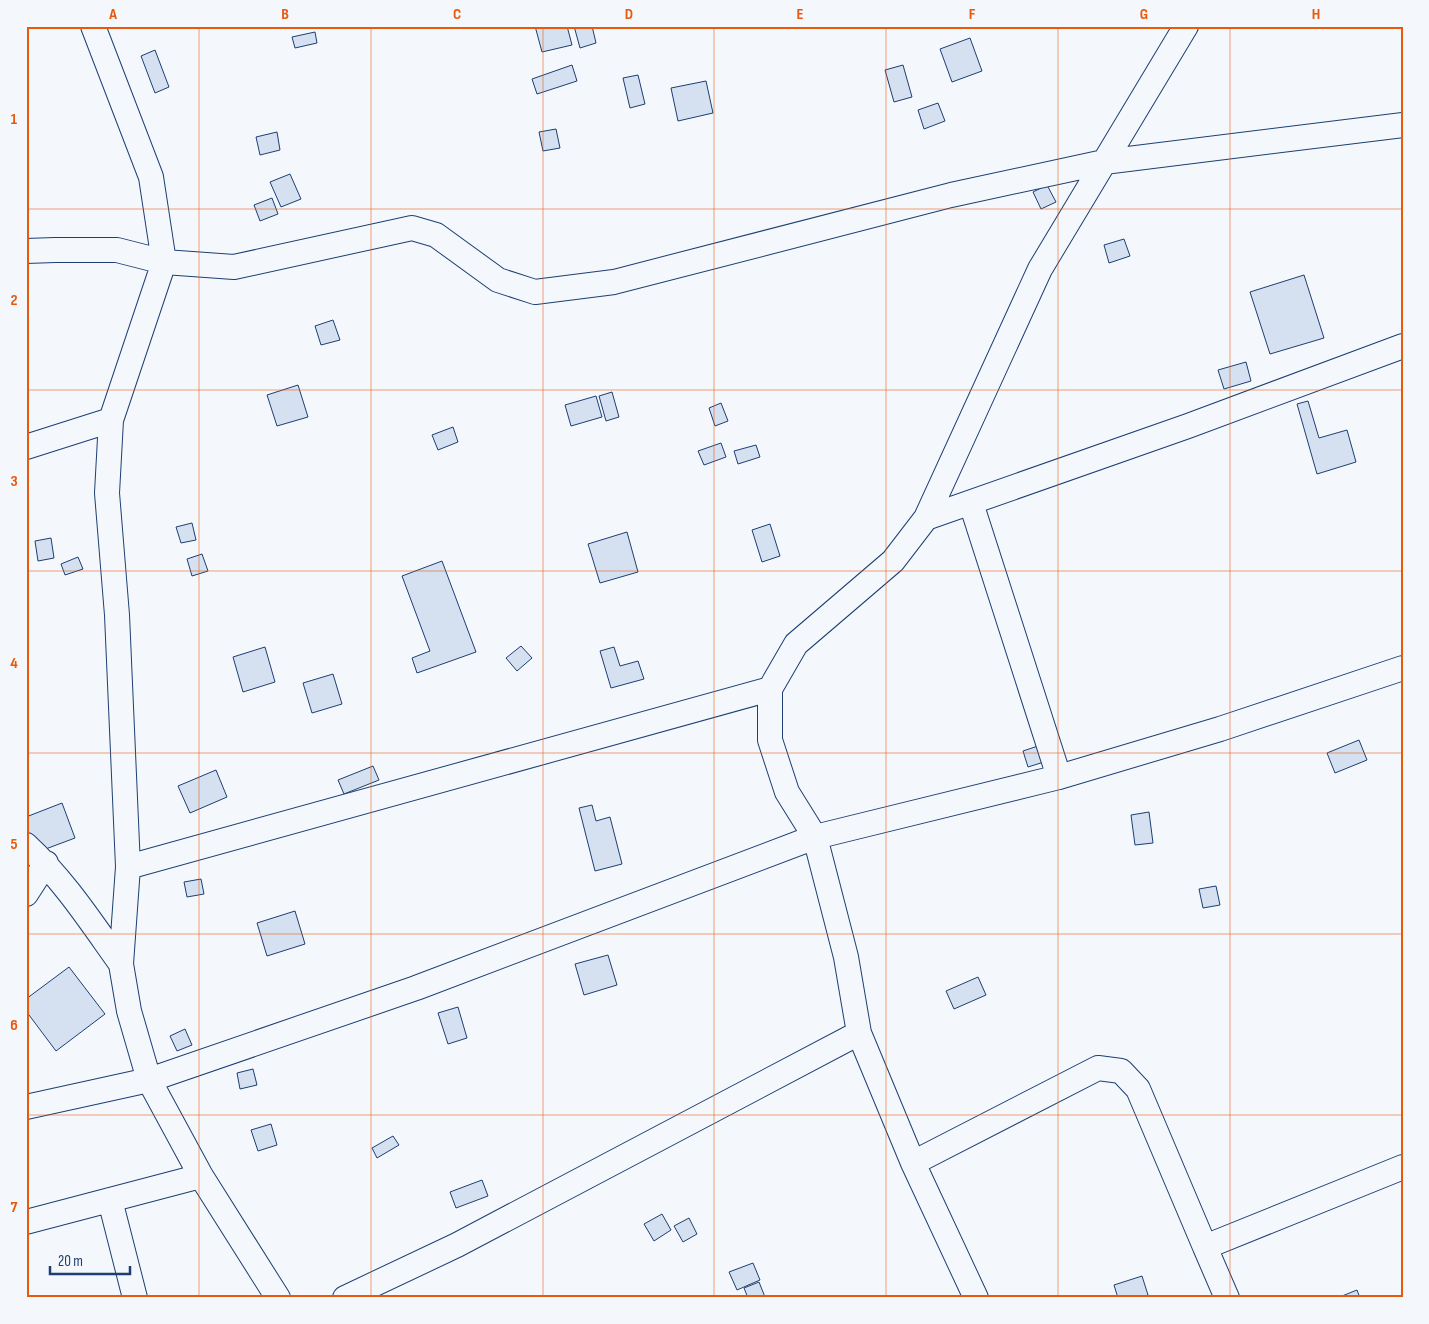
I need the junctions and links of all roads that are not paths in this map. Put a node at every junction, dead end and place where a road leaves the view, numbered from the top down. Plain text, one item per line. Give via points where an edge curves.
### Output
1 (93, 26) edge
2 (1186, 26) edge
3 (1403, 125) edge
4 (1104, 162) junction
5 (26, 251) edge
6 (164, 262) junction
7 (1403, 346) edge
8 (111, 420) junction
9 (26, 447) edge
10 (971, 503) junction
11 (926, 518) junction
12 (1403, 668) edge
13 (770, 690) junction
14 (1059, 778) junction
15 (815, 837) junction
16 (26, 845) edge
17 (46, 863) junction
18 (128, 867) junction
19 (26, 894) edge
20 (121, 964) junction
21 (859, 1033) junction
22 (150, 1080) junction
23 (26, 1108) edge
24 (913, 1162) junction
25 (1403, 1167) edge
26 (202, 1176) junction
27 (110, 1200) junction
28 (26, 1222) edge
29 (1205, 1248) junction
30 (135, 1298) edge
31 (278, 1298) edge
32 (345, 1298) edge
33 (976, 1298) edge
34 (1227, 1298) edge

1 - 6 street via 151,177
2 - 4 street
3 - 4 street
4 - 6 street via 950,195 614,282 535,292 498,280 436,235 412,228 234,267
4 - 11 street via 1040,269
5 - 6 street via 117,250
6 - 8 street
7 - 10 street
8 - 9 street
8 - 18 street via 107,493 117,616
10 - 11 street
10 - 14 street
11 - 13 street via 893,561 796,644
12 - 14 street
13 - 15 street via 770,740 786,792
13 - 18 street
14 - 15 street
15 - 21 street via 846,957
15 - 22 street via 416,988
16 - 17 street
17 - 19 street
17 - 20 street
18 - 20 street
20 - 22 street via 129,1011
21 - 24 street
21 - 32 street via 466,1240
22 - 23 street
22 - 26 street
24 - 29 street via 1098,1068 1121,1070 1138,1089
24 - 33 street
25 - 29 street
26 - 27 street
26 - 31 street
27 - 28 street
27 - 30 street
29 - 34 street

